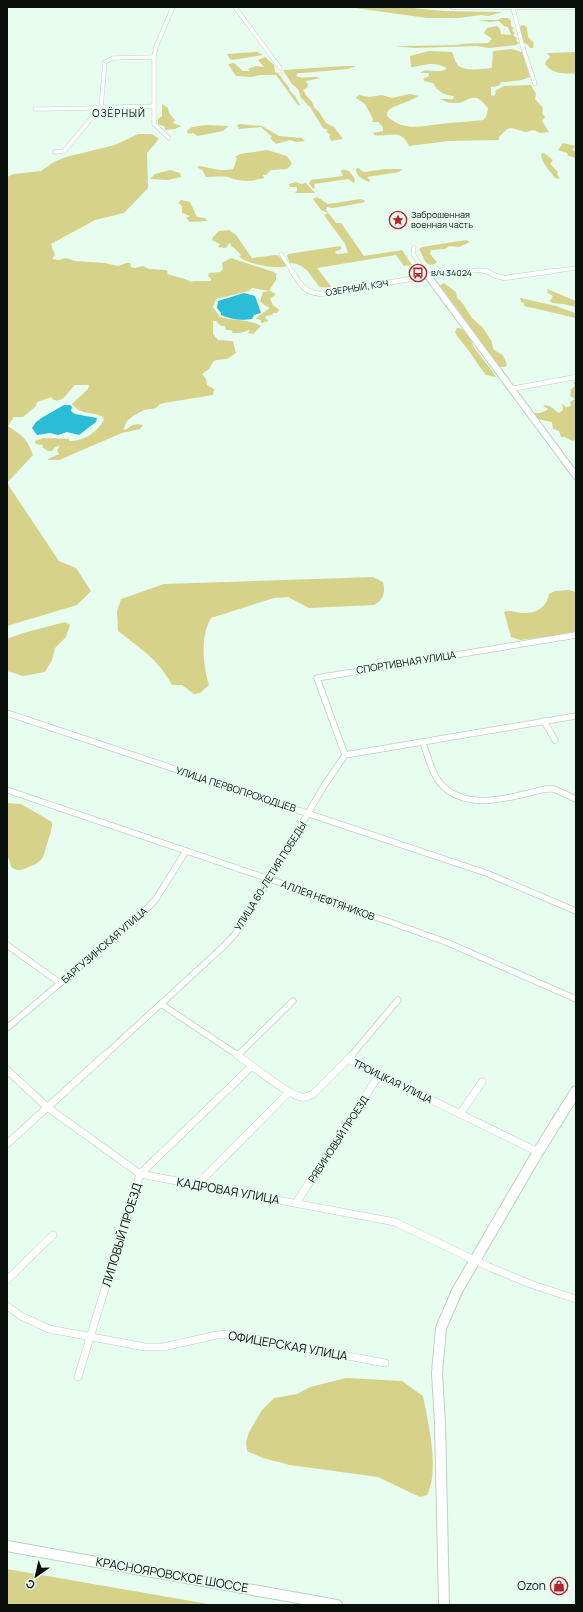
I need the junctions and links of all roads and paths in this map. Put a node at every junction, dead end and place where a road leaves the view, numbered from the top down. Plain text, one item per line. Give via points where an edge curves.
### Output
1 (173, 7) edge
2 (235, 7) edge
3 (452, 7) edge
4 (513, 8) junction
5 (576, 8) edge
6 (154, 58) junction
7 (280, 68) dead end
8 (535, 84) dead end
9 (154, 106) junction
10 (101, 107) junction
11 (35, 109) dead end
12 (169, 138) dead end
13 (56, 152) dead end
14 (414, 247) dead end
15 (281, 254) dead end
16 (576, 268) edge
17 (428, 276) junction
18 (576, 377) edge
19 (511, 389) junction
20 (576, 476) edge
21 (576, 635) edge
22 (7, 713) edge
23 (576, 716) edge
24 (544, 721) junction
25 (555, 740) dead end
26 (423, 743) junction
27 (345, 755) junction
28 (7, 790) edge
29 (576, 799) edge
30 (309, 813) junction
31 (186, 851) junction
32 (269, 879) junction
33 (576, 911) edge
34 (7, 945) edge
35 (60, 983) junction
36 (576, 999) edge
37 (398, 1000) dead end
38 (293, 1001) dead end
39 (161, 1004) junction
40 (7, 1028) edge
41 (238, 1055) junction
42 (348, 1059) junction
43 (252, 1066) junction
44 (7, 1070) edge
45 (379, 1075) junction
46 (482, 1082) dead end
47 (576, 1091) edge
48 (288, 1092) junction
49 (47, 1107) junction
50 (460, 1114) junction
51 (7, 1144) edge
52 (538, 1152) junction
53 (140, 1174) junction
54 (196, 1186) junction
55 (296, 1203) junction
56 (53, 1236) dead end
57 (476, 1260) junction
58 (7, 1280) edge
59 (576, 1299) edge
60 (7, 1306) edge
61 (91, 1336) junction
62 (385, 1363) dead end
63 (78, 1377) dead end
64 (7, 1546) edge
65 (337, 1605) edge
66 (444, 1605) edge

1 - 6 street
2 - 7 street
3 - 4 main road
4 - 5 main road
4 - 8 street
6 - 9 street
6 - 10 street via 113,58 105,62
9 - 10 street
9 - 12 street via 154,124
10 - 11 street
10 - 13 street via 64,151
14 - 17 street via 414,254
15 - 17 street, ОЗЕРНЫЙ, КЭЧ via 304,289 311,293 321,294
16 - 17 street, ОЗЕРНЫЙ, КЭЧ via 505,278 478,270
17 - 19 street
18 - 19 street
19 - 20 street
21 - 27 street, СПОРТИВНАЯ УЛИЦА via 317,678
22 - 30 street, УЛИЦА ПЕРВОПРОХОДЦЕВ
23 - 24 street
24 - 25 street
24 - 26 street
26 - 27 street
26 - 29 street via 439,782 452,793 474,800 489,800 554,789
27 - 30 street, УЛИЦА 60-ЛЕТИЯ ПОБЕДЫ
28 - 31 street, АЛЛЕЯ НЕФТЯНИКОВ
30 - 32 street, УЛИЦА 60-ЛЕТИЯ ПОБЕДЫ
30 - 33 street, УЛИЦА ПЕРВОПРОХОДЦЕВ via 486,873
31 - 32 street, АЛЛЕЯ НЕФТЯНИКОВ
31 - 35 street, БАРГУЗИНСКАЯ УЛИЦА via 156,899 140,916
32 - 36 street, АЛЛЕЯ НЕФТЯНИКОВ via 446,942
32 - 39 street, УЛИЦА 60-ЛЕТИЯ ПОБЕДЫ via 235,934
34 - 35 street
35 - 40 street, БАРГУЗИНСКАЯ УЛИЦА
37 - 42 street
38 - 41 street
39 - 41 street, ТРОИЦКАЯ УЛИЦА
39 - 49 street, УЛИЦА 60-ЛЕТИЯ ПОБЕДЫ
41 - 43 street, ТРОИЦКАЯ УЛИЦА
42 - 45 street, ТРОИЦКАЯ УЛИЦА
42 - 48 street, ТРОИЦКАЯ УЛИЦА via 308,1097
43 - 48 street, ТРОИЦКАЯ УЛИЦА
43 - 53 street, ЛИПОВЫЙ ПРОЕЗД
44 - 49 street, КАДРОВАЯ УЛИЦА
45 - 50 street, ТРОИЦКАЯ УЛИЦА
45 - 55 street, РЯБИНОВЫЙ ПРОЕЗД
46 - 50 street
47 - 52 street
48 - 54 street
49 - 51 street, УЛИЦА 60-ЛЕТИЯ ПОБЕДЫ
49 - 53 street, КАДРОВАЯ УЛИЦА
50 - 52 street, ТРОИЦКАЯ УЛИЦА
52 - 57 street
53 - 54 street, КАДРОВАЯ УЛИЦА
53 - 61 street, ЛИПОВЫЙ ПРОЕЗД
54 - 55 street, КАДРОВАЯ УЛИЦА
55 - 57 street, КАДРОВАЯ УЛИЦА via 395,1222
56 - 58 street
57 - 59 street, КАДРОВАЯ УЛИЦА via 533,1285
57 - 66 street via 447,1312 438,1344
60 - 61 street, ОФИЦЕРСКАЯ УЛИЦА via 21,1316 49,1329
61 - 62 street, ОФИЦЕРСКАЯ УЛИЦА via 144,1347 163,1347 229,1334
61 - 63 street, ЛИПОВЫЙ ПРОЕЗД
64 - 65 street, КРАСНОЯРОВСКОЕ ШОССЕ

